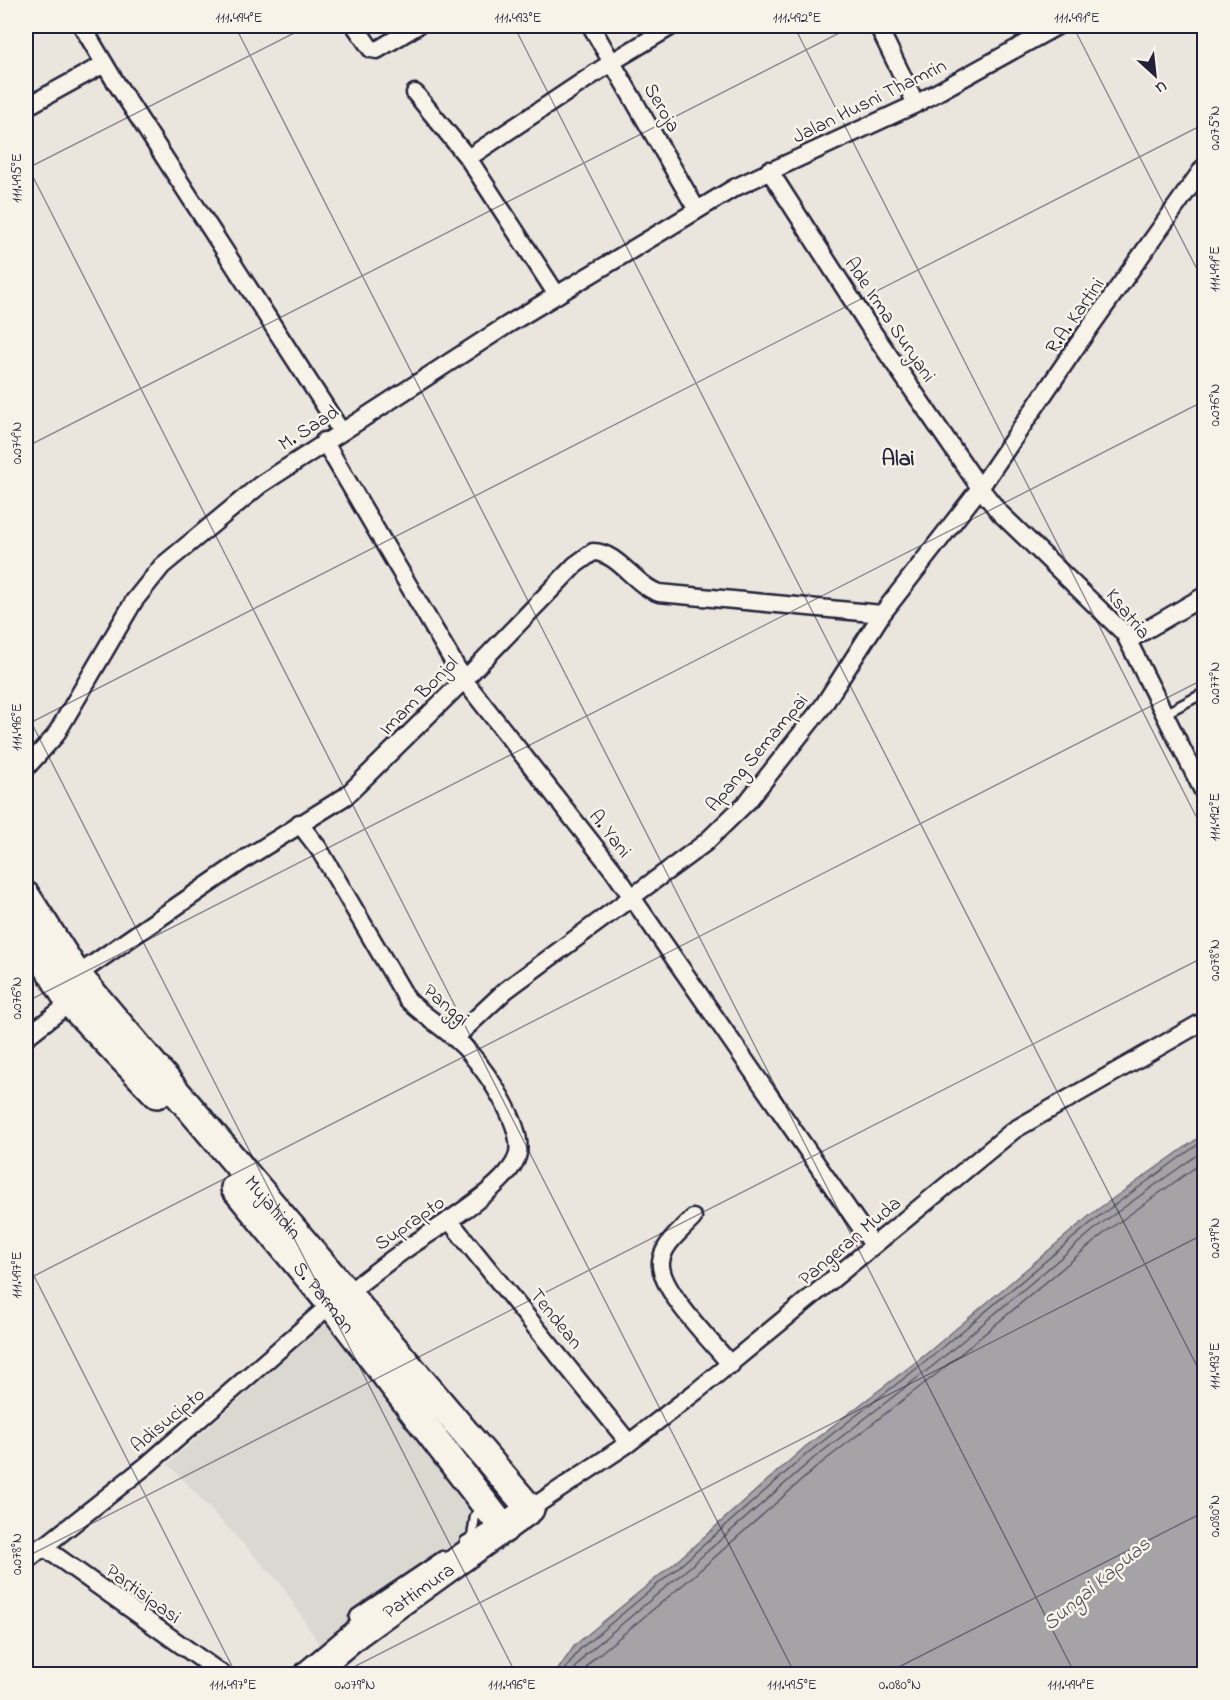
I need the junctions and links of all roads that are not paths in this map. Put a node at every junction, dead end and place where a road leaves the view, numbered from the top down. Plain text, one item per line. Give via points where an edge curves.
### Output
1 (82, 26) edge
2 (355, 26) edge
3 (417, 26) edge
4 (591, 26) edge
5 (672, 26) edge
6 (878, 26) edge
7 (1057, 26) edge
8 (612, 62) junction
9 (104, 64) junction
10 (415, 93) dead end
11 (916, 104) junction
12 (26, 107) edge
13 (468, 158) junction
14 (769, 170) junction
15 (1203, 173) edge
16 (697, 210) junction
17 (557, 295) junction
18 (341, 431) junction
19 (324, 441) junction
20 (980, 488) junction
21 (1204, 596) edge
22 (882, 614) junction
23 (1129, 640) junction
24 (464, 680) junction
25 (1204, 693) edge
26 (1164, 714) junction
27 (26, 768) edge
28 (1203, 786) edge
29 (299, 823) junction
30 (26, 896) edge
31 (632, 899) junction
32 (26, 931) edge
33 (77, 975) junction
34 (70, 1003) junction
35 (1204, 1021) edge
36 (26, 1037) edge
37 (456, 1037) junction
38 (495, 1185) joint
39 (693, 1218) dead end
40 (449, 1220) junction
41 (873, 1245) junction
42 (340, 1298) junction
43 (731, 1365) junction
44 (629, 1443) junction
45 (485, 1506) junction
46 (530, 1509) junction
47 (504, 1529) junction
48 (42, 1546) junction
49 (26, 1561) edge
50 (362, 1630) junction
51 (222, 1674) edge
52 (309, 1674) edge

1 - 9 street
2 - 3 street via 371,49 377,50
4 - 8 street, Seroja
5 - 8 street
6 - 11 street
7 - 11 street, Jalan Husni Thamrin
8 - 13 street
8 - 16 street, Seroja
9 - 12 street
9 - 18 street
10 - 13 street
11 - 14 street, Jalan Husni Thamrin
13 - 17 street
14 - 16 street, Jalan Husni Thamrin
14 - 20 street, Ade Irma Suryani via 872,331
15 - 20 street, R.A. Kartini via 1076,347
16 - 17 street, M. Saad
17 - 18 street, M. Saad
18 - 19 street, M. Saad
19 - 24 street, A. Yani
19 - 27 street, M. Saad via 260,485 162,566 134,602 55,736
20 - 22 street, Apang Semampai
20 - 23 street, Ksatria via 1000,513 1104,611
21 - 23 street
22 - 24 street, Imam Bonjol via 659,593 644,586 606,554 593,552 575,565
22 - 31 street, Apang Semampai via 823,706 748,801 705,843
23 - 26 street, Ksatria
24 - 29 street, Imam Bonjol via 346,796
24 - 31 street, A. Yani
25 - 26 lane
26 - 28 street, Ksatria
29 - 33 street, Imam Bonjol
29 - 37 street, Panggi via 319,849 407,999
30 - 33 main road, Mujahidin
31 - 37 street, Apang Semampai via 506,990
31 - 41 street, A. Yani
32 - 34 main road, S. Parman
33 - 34 street
33 - 42 main road, Mujahidin
34 - 36 street
34 - 42 main road, S. Parman via 172,1110
35 - 41 street, Pangeran Muda via 1014,1130
37 - 38 street, Panggi via 502,1101 519,1140 514,1166
38 - 40 street, Suprapto
39 - 43 street via 666,1247 660,1264 672,1293
40 - 42 street, Suprapto
40 - 44 street, Tendean
41 - 43 street, Pangeran Muda
42 - 45 main road, S. Parman
42 - 46 main road, Mujahidin
42 - 48 street, Adisucipto via 147,1465
43 - 44 street, Pangeran Muda
44 - 46 street, Pangeran Muda
45 - 47 main road, S. Parman
45 - 50 lane via 475,1516 472,1537 356,1614 354,1618
46 - 47 main road, Pattimura
47 - 50 main road, Pattimura
48 - 49 street, Adisucipto
48 - 51 street, Partisipasi
50 - 52 main road, Pattimura

